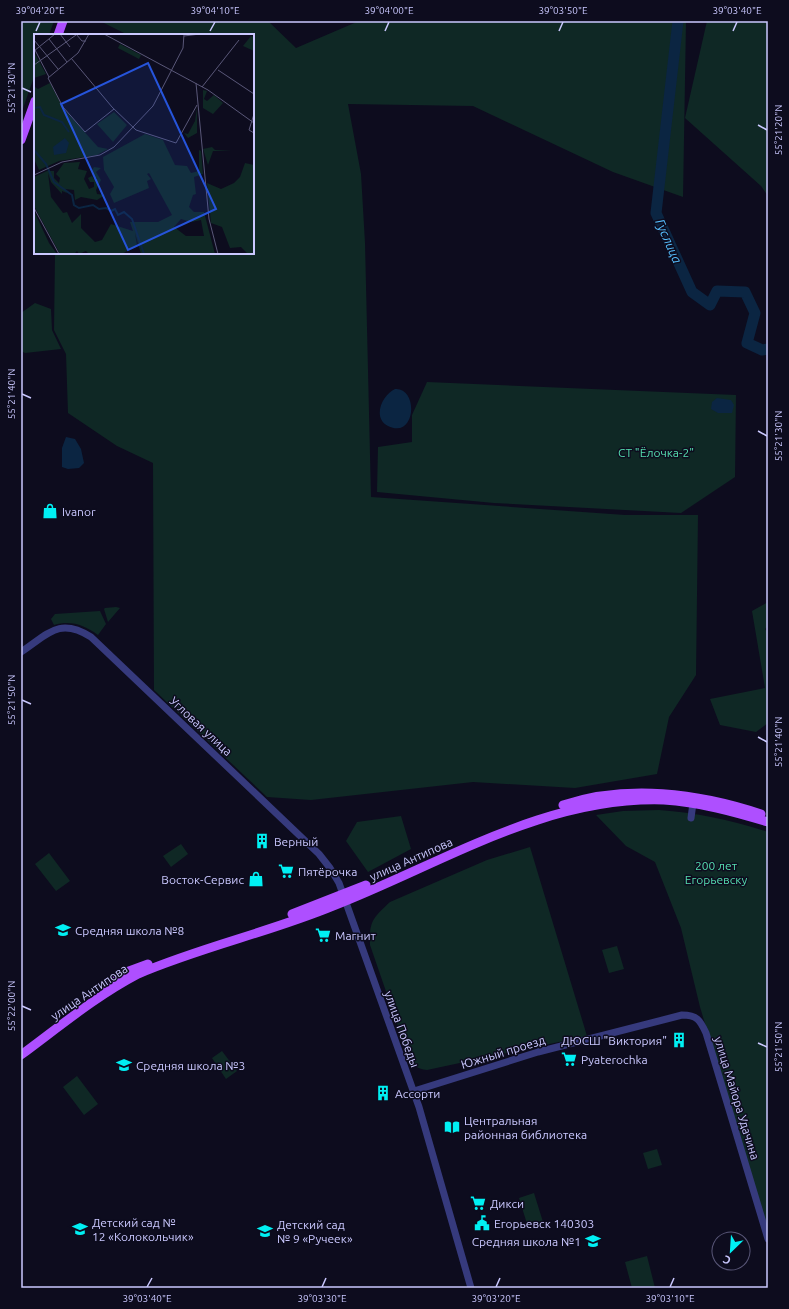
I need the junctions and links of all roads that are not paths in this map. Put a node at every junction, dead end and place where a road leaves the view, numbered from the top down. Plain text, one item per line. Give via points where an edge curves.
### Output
1 (63, 21) edge
2 (58, 34) edge
3 (34, 104) edge
4 (21, 140) edge
5 (21, 652) edge
6 (693, 803) junction
7 (768, 816) edge
8 (691, 818) dead end
9 (768, 822) edge
10 (344, 898) junction
11 (692, 1015) joint
12 (21, 1048) edge
13 (21, 1055) edge
14 (414, 1091) junction
15 (768, 1239) edge
16 (472, 1288) edge

1 - 2 main road
3 - 4 main road
5 - 10 street, Угловая улица via 57,628 70,627 91,637 319,854 337,880
6 - 8 street
6 - 9 main road, улица Антипова
6 - 10 main road, улица Антипова via 633,800 564,811
7 - 10 main road, улица Антипова via 728,804 676,795 637,794 592,798 506,825
10 - 12 main road, улица Антипова via 129,971
10 - 13 main road, улица Антипова via 132,977 77,1013
10 - 14 street, улица Победы via 402,1064
11 - 14 street, Южный проезд via 671,1017 574,1042
11 - 15 street, улица Майора Удачина via 702,1022 706,1033
14 - 16 street, улица Победы

